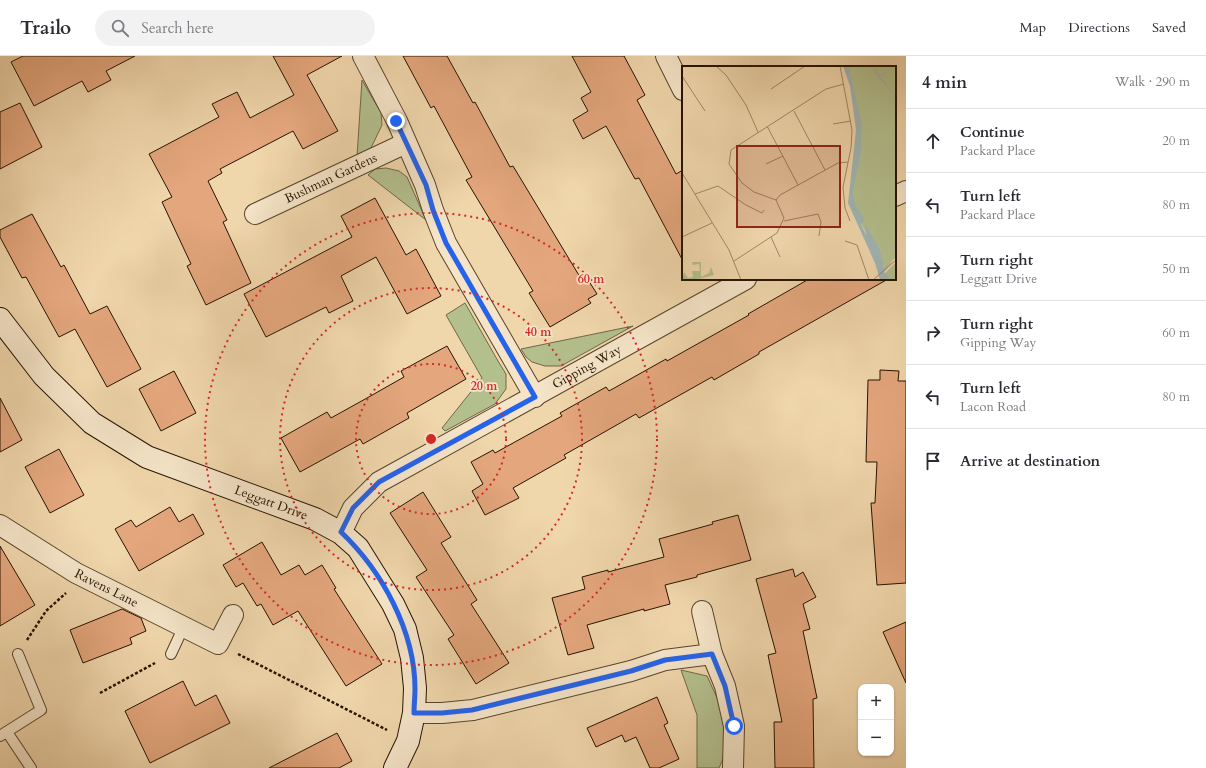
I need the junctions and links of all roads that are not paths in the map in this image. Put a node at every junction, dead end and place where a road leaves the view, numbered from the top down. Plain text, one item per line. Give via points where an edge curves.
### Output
1 (363, 56) edge
2 (666, 56) edge
3 (682, 88) edge
4 (406, 143) junction
5 (906, 191) edge
6 (896, 196) edge
7 (255, 214) dead end
8 (744, 280) edge
9 (0, 319) edge
10 (535, 397) junction
11 (0, 525) edge
12 (341, 532) junction
13 (702, 610) dead end
14 (233, 615) dead end
15 (184, 626) junction
16 (18, 654) road end
17 (171, 654) road end
18 (712, 654) junction
19 (414, 713) junction
20 (3, 734) edge
21 (31, 768) edge
22 (395, 768) edge
23 (733, 768) edge

1 - 4 street via 387,100
2 - 3 street
4 - 7 street, Bushman Gardens
4 - 10 street via 426,185 446,243
5 - 6 street
8 - 10 street, Gipping Way
9 - 12 street, Leggatt Drive via 44,376 92,423 135,450 147,457
10 - 12 street, Gipping Way via 379,482 353,508
11 - 15 street, Ravens Lane via 76,573
12 - 19 street, Leggatt Drive via 358,548 375,573 405,629 412,658
13 - 18 street
14 - 15 street, Ravens Lane via 218,644
15 - 17 lane
16 - 20 lane via 41,710
18 - 19 street via 665,660 631,671 472,710
18 - 23 street via 725,686 734,726
19 - 22 street, Leggatt Drive via 408,741
20 - 21 lane

